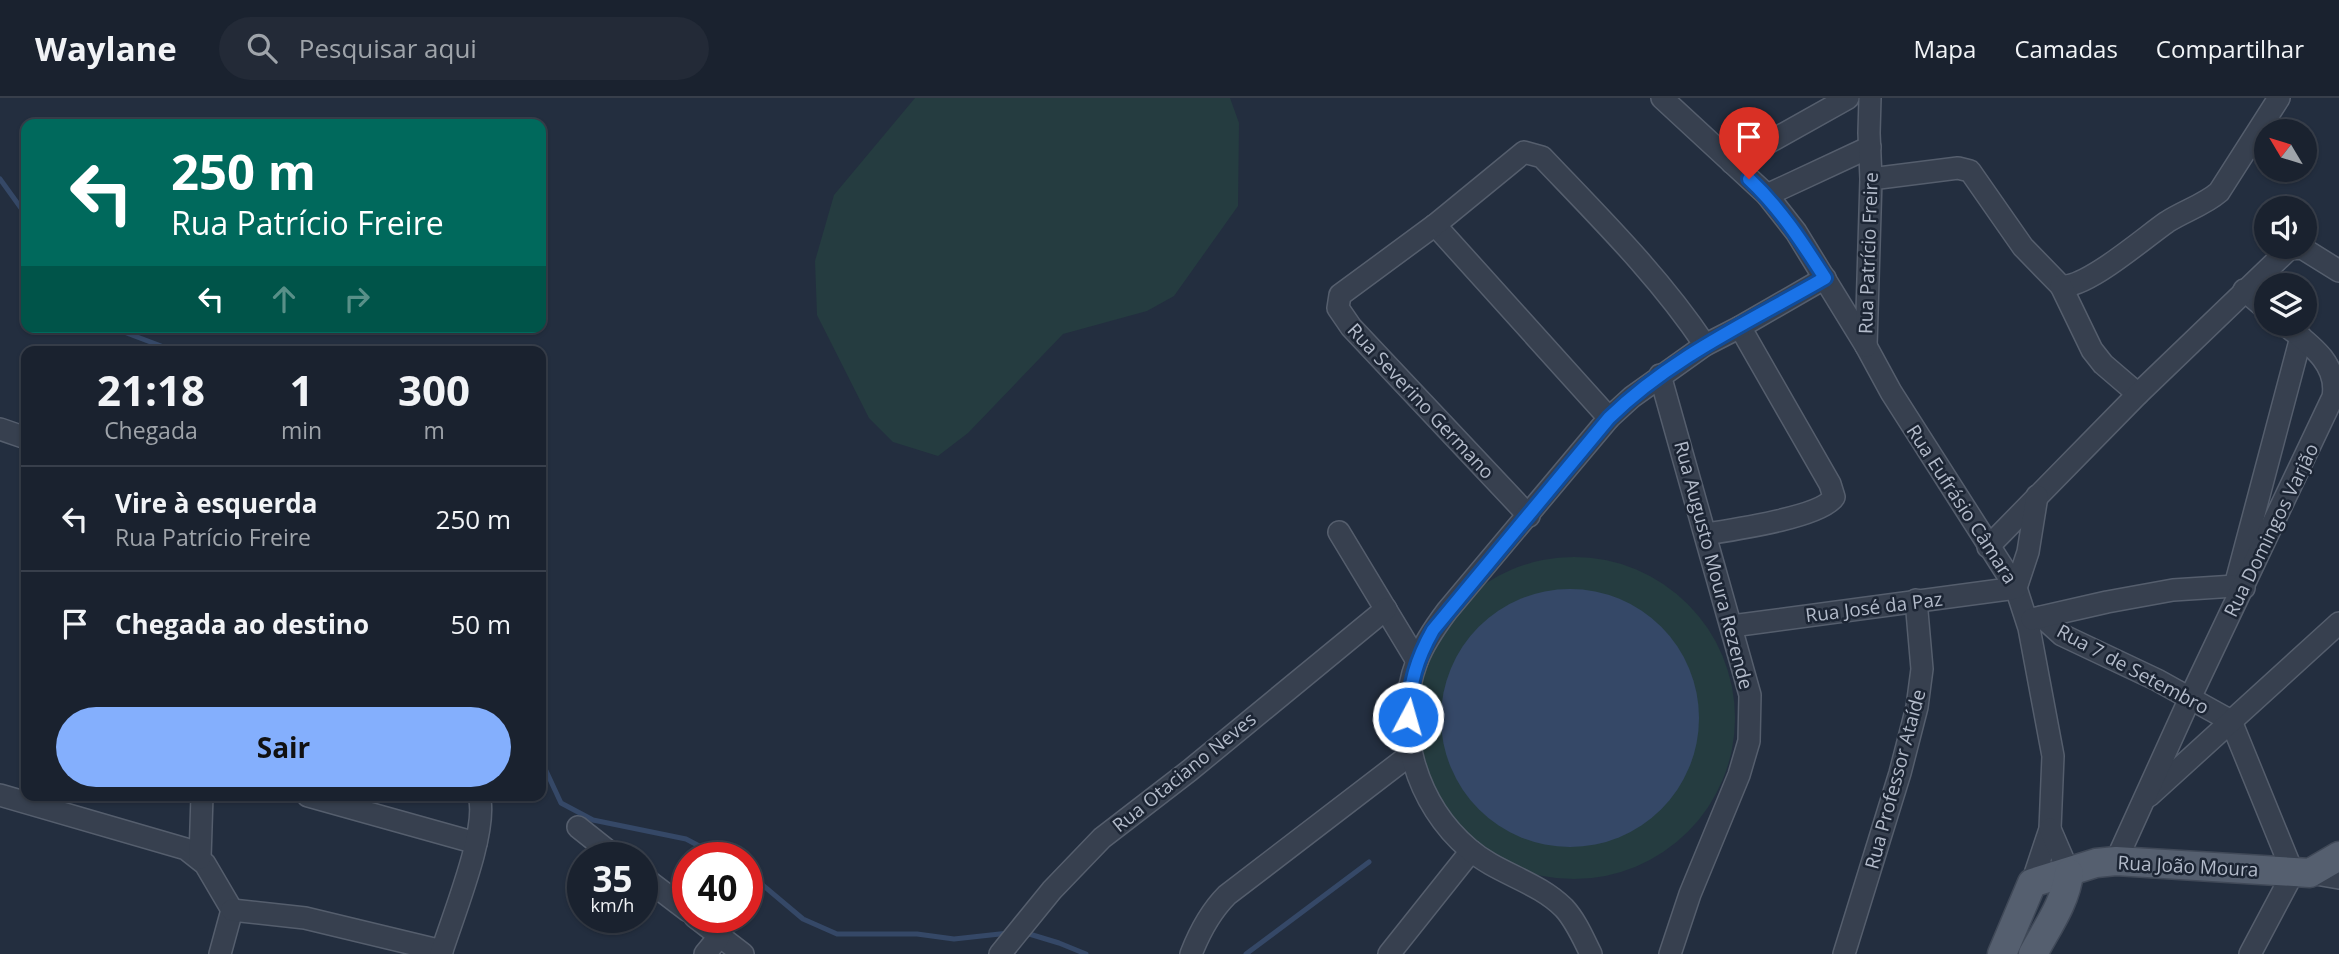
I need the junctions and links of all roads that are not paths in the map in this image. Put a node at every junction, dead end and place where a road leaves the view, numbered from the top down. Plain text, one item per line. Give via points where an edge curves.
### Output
1 (1662, 98) edge
2 (1848, 98) edge
3 (1870, 98) edge
4 (2279, 98) edge
5 (1870, 147) junction
6 (1732, 163) junction
7 (1871, 179) junction
8 (1767, 195) junction
9 (1434, 225) junction
10 (2339, 271) edge
11 (1825, 278) junction
12 (2061, 286) junction
13 (2244, 290) junction
14 (2254, 299) edge
15 (1740, 327) junction
16 (2291, 336) edge
17 (2299, 336) edge
18 (1705, 345) junction
19 (1866, 346) junction
20 (1660, 375) junction
21 (2138, 394) junction
22 (1609, 418) junction
23 (0, 429) edge
24 (21, 436) edge
25 (2037, 496) junction
26 (1529, 516) junction
27 (1339, 532) dead end
28 (1706, 534) junction
29 (1988, 547) junction
30 (2239, 587) junction
31 (2016, 588) junction
32 (1916, 600) junction
33 (1386, 609) junction
34 (2034, 618) junction
35 (2339, 623) edge
36 (1732, 626) junction
37 (1417, 661) junction
38 (2190, 698) junction
39 (2231, 721) junction
40 (1412, 754) junction
41 (0, 795) edge
42 (202, 801) edge
43 (326, 801) edge
44 (480, 801) edge
45 (2142, 802) junction
46 (578, 827) dead end
47 (2050, 829) junction
48 (597, 842) edge
49 (477, 843) junction
50 (1471, 851) junction
51 (2339, 856) edge
52 (200, 858) junction
53 (2116, 861) junction
54 (2069, 873) junction
55 (2301, 873) junction
56 (2339, 878) edge
57 (2032, 883) junction
58 (658, 888) edge
59 (672, 899) edge
60 (232, 911) junction
61 (714, 933) edge
62 (719, 937) junction
63 (441, 953) edge
64 (220, 954) edge
65 (705, 954) edge
66 (743, 954) edge
67 (1000, 954) edge
68 (1191, 954) edge
69 (1389, 954) edge
70 (1591, 954) edge
71 (1670, 954) edge
72 (1844, 954) edge
73 (2002, 954) edge
74 (2033, 954) edge
75 (2250, 954) edge

1 - 6 street, Rua Patrício Freire
2 - 6 street
3 - 5 street, Rua Patrício Freire
4 - 12 street via 2219,192 2092,276
5 - 7 street, Rua Patrício Freire
5 - 8 street, Rua Patrício Freire
6 - 8 street, Rua Patrício Freire
7 - 12 street via 1958,168 1970,171 2023,247
7 - 19 street, Rua Patrício Freire
8 - 11 street, Rua Patrício Freire
9 - 18 street via 1524,152 1538,155 1642,263
9 - 22 street
9 - 26 street, Rua Severino Germano via 1340,295 1338,308
10 - 13 street via 2296,247 2288,249
11 - 15 street
11 - 19 street, Rua Patrício Freire
12 - 21 street via 2092,350
13 - 14 street
13 - 21 street
15 - 18 street
15 - 28 street via 1834,497 1825,506 1806,512
16 - 30 street, Rua Domingos Varjão
17 - 30 street, Rua Domingos Varjão via 2325,360 2335,377 2333,397
18 - 20 street
19 - 29 street, Rua Eufrásio Câmara
20 - 22 street
20 - 28 street, Rua Augusto Moura Rezende
21 - 25 street
22 - 26 street
23 - 24 street
25 - 29 street
25 - 31 street via 2028,552
26 - 37 street via 1447,611
27 - 33 street
28 - 36 street, Rua Augusto Moura Rezende
29 - 31 street, Rua Eufrásio Câmara
30 - 34 street via 2174,590
30 - 38 street, Rua Domingos Varjão
31 - 32 street, Rua José da Paz
31 - 34 street, Rua Eufrásio Câmara
32 - 36 street, Rua José da Paz
32 - 72 street, Rua Professor Ataíde via 1922,669 1917,707
33 - 37 street
33 - 67 street, Rua Otaciano Neves via 1102,838
34 - 38 street, Rua 7 de Setembro
34 - 47 street, Rua Eufrásio Câmara via 2053,756
35 - 39 street
36 - 71 street, Rua Augusto Moura Rezende via 1750,695 1749,741
37 - 40 street via 1408,717
38 - 39 street, Rua 7 de Setembro
38 - 45 street, Rua Domingos Varjão
39 - 45 street
39 - 55 street, Rua 7 de Setembro
40 - 50 street via 1430,803
40 - 68 street via 1227,895 1208,918
41 - 52 street via 175,845
42 - 52 street
43 - 49 street
44 - 49 street
45 - 53 street, Rua Domingos Varjão
46 - 48 street
47 - 54 street
47 - 57 street, Rua Eufrásio Câmara
49 - 63 street
50 - 69 street
50 - 70 street via 1565,909
51 - 55 main road
52 - 60 street
53 - 54 main road, Rua João Moura
53 - 55 main road, Rua João Moura
54 - 57 main road, Rua João Moura
54 - 74 main road via 2060,903
55 - 56 street
55 - 75 street
57 - 73 main road, Rua Eufrásio Câmara
58 - 59 street
60 - 63 street via 305,918
60 - 64 street
61 - 62 street
62 - 65 street
62 - 66 street

